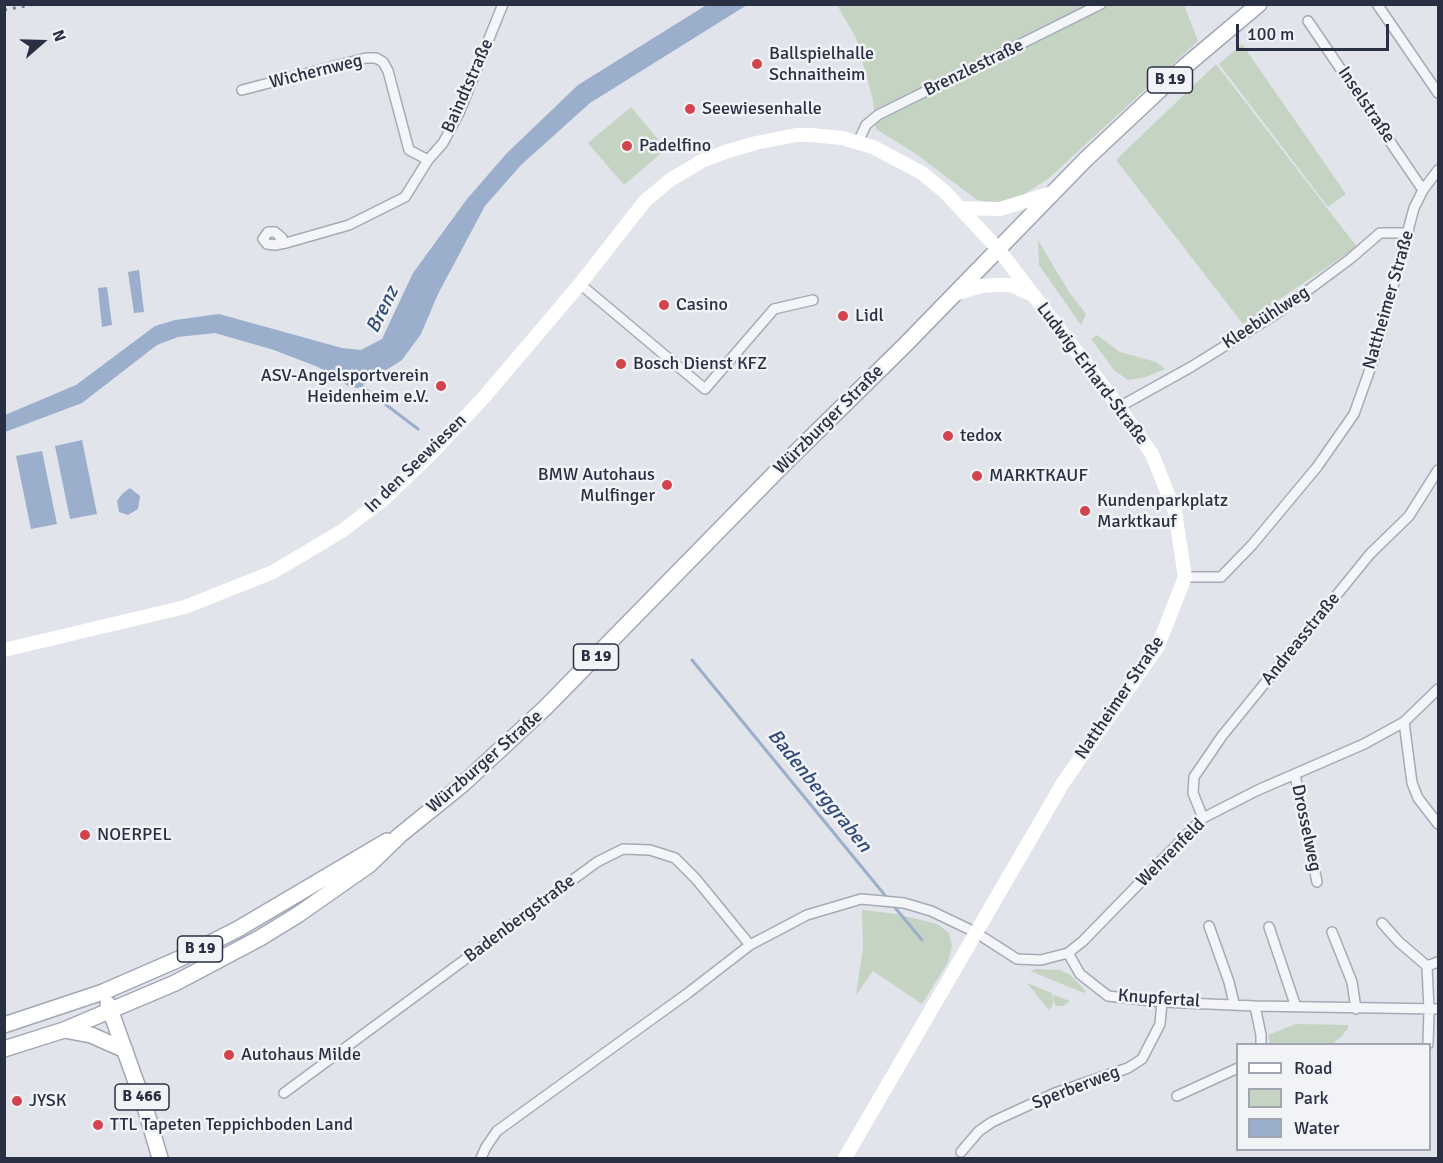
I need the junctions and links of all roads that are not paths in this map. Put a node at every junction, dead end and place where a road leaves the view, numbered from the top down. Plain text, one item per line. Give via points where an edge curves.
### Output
1 (503, 4) edge
2 (1101, 4) edge
3 (1259, 4) edge
4 (1377, 4) edge
5 (1308, 21) dead end
6 (242, 90) dead end
7 (1438, 93) edge
8 (858, 142) junction
9 (428, 160) junction
10 (1438, 171) edge
11 (1423, 190) junction
12 (1052, 193) junction
13 (960, 208) junction
14 (1409, 233) junction
15 (275, 245) dead end
16 (999, 250) junction
17 (580, 284) junction
18 (955, 294) junction
19 (1033, 295) junction
20 (813, 300) dead end
21 (1119, 407) junction
22 (1438, 470) edge
23 (1185, 577) junction
24 (4, 650) edge
25 (1438, 689) edge
26 (1404, 722) junction
27 (1295, 775) junction
28 (1203, 818) junction
29 (1438, 824) edge
30 (400, 835) junction
31 (1317, 882) dead end
32 (1382, 923) dead end
33 (1209, 926) dead end
34 (1269, 927) dead end
35 (975, 932) junction
36 (1332, 932) dead end
37 (750, 945) junction
38 (1068, 953) junction
39 (1438, 962) edge
40 (1427, 966) junction
41 (103, 992) junction
42 (1162, 1002) junction
43 (1234, 1003) junction
44 (1255, 1006) junction
45 (1296, 1007) junction
46 (1356, 1009) junction
47 (1434, 1010) edge
48 (110, 1011) junction
49 (4, 1025) edge
50 (64, 1030) junction
51 (1261, 1043) edge
52 (1428, 1043) edge
53 (4, 1049) edge
54 (125, 1050) junction
55 (1236, 1069) edge
56 (284, 1093) dead end
57 (1177, 1096) dead end
58 (961, 1152) dead end
59 (160, 1158) edge
60 (481, 1158) edge
61 (845, 1158) edge

1 - 9 street, Baindtstraße via 459,113 443,143
2 - 8 street, Brenzlestraße via 878,115 866,124
3 - 12 main road, Würzburger Straße / B 19 via 1183,68
4 - 7 street
5 - 11 street, Inselstraße
6 - 9 street, Wichernweg via 376,58 388,71 409,150
8 - 13 street, In den Seewiesen via 922,173
8 - 17 street, In den Seewiesen via 796,135 702,161 645,201
9 - 15 street, Baindtstraße via 405,197 349,225
10 - 11 street, Nattheimer Straße
11 - 14 street, Nattheimer Straße
12 - 13 street via 1000,209
12 - 16 main road, Würzburger Straße / B 19
13 - 16 street, In den Seewiesen
14 - 21 street, Kleebühlweg via 1380,233 1276,314
14 - 23 street, Nattheimer Straße via 1354,414 1317,467 1221,577
16 - 18 main road, Würzburger Straße / B 19
16 - 19 street, Ludwig-Erhard-Straße
17 - 20 street via 705,389 774,309
17 - 24 street, In den Seewiesen via 430,455 385,498 342,531 273,572 185,607
18 - 19 street via 981,286 1011,285
18 - 30 main road, Würzburger Straße / B 19 via 546,707 463,784
19 - 21 street, Ludwig-Erhard-Straße
21 - 23 street, Ludwig-Erhard-Straße via 1152,454 1175,512
22 - 28 street, Andreasstraße via 1409,516 1370,554 1222,735 1194,777 1193,793
23 - 35 street, Nattheimer Straße via 1158,646 1063,783
25 - 26 street, Wehrenfeld
26 - 27 street, Wehrenfeld
26 - 29 street via 1412,783
27 - 28 street, Wehrenfeld
27 - 31 street, Drosselweg
28 - 38 street, Wehrenfeld
30 - 41 main road, Würzburger Straße / B 19 via 238,929
30 - 48 main road, Würzburger Straße / B 19 via 354,877 260,938 175,983
32 - 40 street
33 - 43 street
34 - 45 street
35 - 37 street via 904,903 861,899 807,915
35 - 38 street, Wehrenfeld via 1017,959 1041,960
35 - 61 street, Nattheimer Straße
36 - 46 street via 1352,982
37 - 56 street, Badenbergstraße via 675,858 650,850 623,849 597,862
37 - 60 street via 497,1131
38 - 42 street, Knupfertal via 1080,975 1108,996
39 - 40 street
40 - 47 street
41 - 48 main road, B 466
41 - 49 main road, B 19
42 - 43 street, Knupfertal
42 - 58 street, Sperberweg via 1160,1024 1142,1059 992,1122
43 - 44 street, Knupfertal
44 - 45 street, Knupfertal
44 - 51 street
45 - 46 street, Knupfertal
46 - 47 street, Knupfertal
47 - 52 street
48 - 50 main road, B 19
48 - 54 main road, B 466
50 - 53 main road, B 19
50 - 54 main road, B 19 via 91,1035
54 - 59 main road, B 466
55 - 57 street

